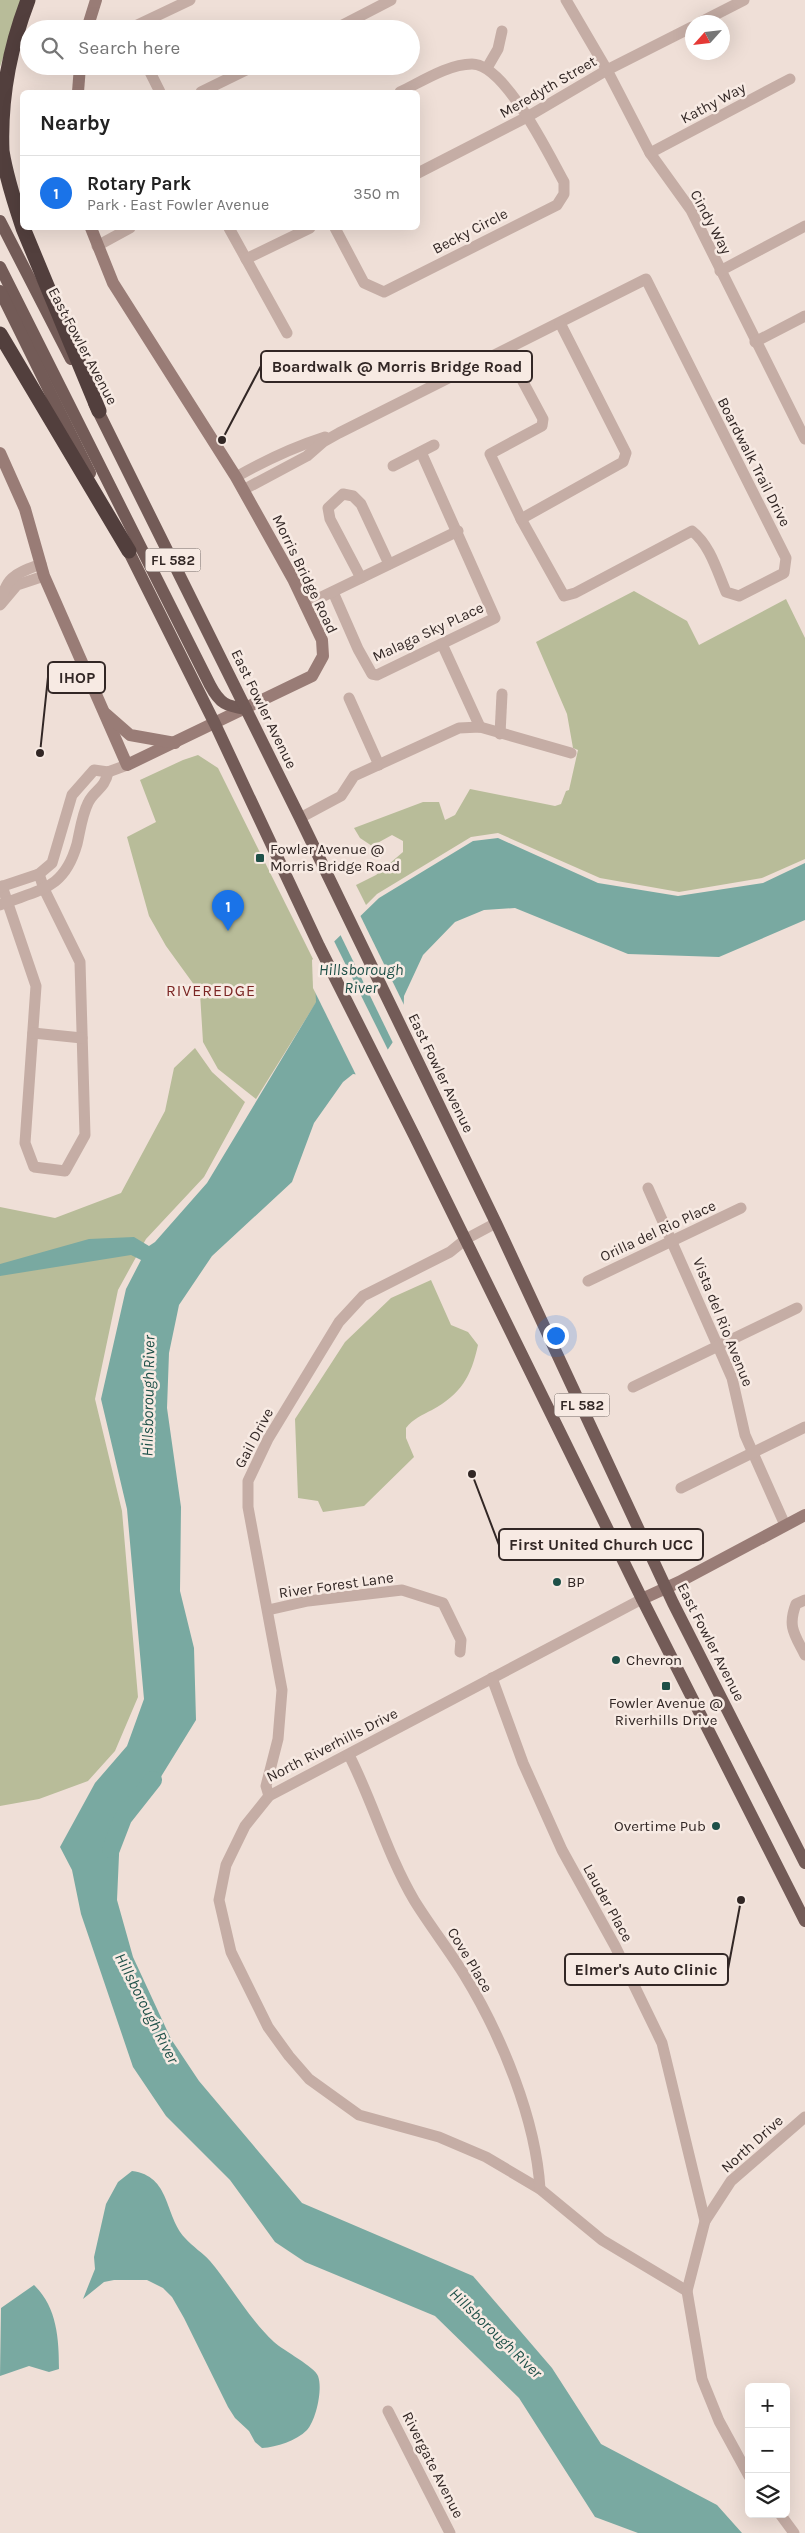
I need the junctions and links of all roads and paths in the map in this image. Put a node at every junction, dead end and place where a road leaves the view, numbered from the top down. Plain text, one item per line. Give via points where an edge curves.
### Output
1 (28, 0) edge
2 (96, 0) edge
3 (190, 0) edge
4 (390, 0) edge
5 (567, 0) edge
6 (744, 0) edge
7 (714, 15) edge
8 (20, 20) edge
9 (20, 20) edge
10 (90, 20) edge
11 (146, 20) edge
12 (352, 20) edge
13 (502, 31) dead end
14 (685, 31) edge
15 (487, 68) junction
16 (608, 70) junction
17 (79, 75) edge
18 (152, 75) edge
19 (236, 75) edge
20 (790, 79) dead end
21 (78, 90) edge
22 (159, 90) edge
23 (205, 90) edge
24 (404, 90) edge
25 (527, 117) junction
26 (650, 153) junction
27 (420, 172) edge
28 (20, 218) edge
29 (0, 221) edge
30 (805, 226) edge
31 (25, 230) edge
32 (93, 230) edge
33 (126, 230) edge
34 (230, 230) edge
35 (306, 230) edge
36 (336, 230) edge
37 (97, 246) junction
38 (246, 258) junction
39 (0, 267) edge
40 (720, 271) junction
41 (0, 292) edge
42 (805, 316) edge
43 (560, 322) junction
44 (286, 333) dead end
45 (0, 334) edge
46 (755, 342) junction
47 (506, 350) junction
48 (99, 411) junction
49 (805, 412) edge
50 (794, 418) junction
51 (339, 433) junction
52 (805, 439) edge
53 (434, 445) dead end
54 (421, 452) junction
55 (0, 455) edge
56 (393, 466) dead end
57 (236, 477) junction
58 (244, 490) junction
59 (521, 519) junction
60 (458, 531) junction
61 (129, 551) junction
62 (389, 564) junction
63 (43, 570) junction
64 (361, 578) junction
65 (333, 592) junction
66 (0, 605) edge
67 (305, 605) junction
68 (442, 644) junction
69 (502, 694) dead end
70 (349, 698) dead end
71 (246, 709) junction
72 (102, 711) junction
73 (215, 724) junction
74 (480, 727) junction
75 (500, 734) junction
76 (175, 743) junction
77 (571, 753) dead end
78 (127, 765) junction
79 (379, 765) junction
80 (108, 772) junction
81 (300, 818) junction
82 (39, 874) junction
83 (1, 887) edge
84 (44, 889) junction
85 (4, 903) edge
86 (33, 1034) junction
87 (82, 1038) junction
88 (648, 1188) dead end
89 (741, 1208) dead end
90 (496, 1223) junction
91 (466, 1240) junction
92 (672, 1241) junction
93 (588, 1281) dead end
94 (797, 1308) dead end
95 (718, 1345) junction
96 (633, 1387) dead end
97 (805, 1427) edge
98 (751, 1454) junction
99 (681, 1488) dead end
100 (805, 1515) edge
101 (785, 1525) junction
102 (666, 1587) junction
103 (642, 1599) junction
104 (805, 1600) edge
105 (268, 1610) junction
106 (460, 1652) dead end
107 (805, 1655) edge
108 (492, 1678) junction
109 (349, 1755) junction
110 (269, 1796) junction
111 (805, 1863) edge
112 (805, 1921) edge
113 (805, 2117) edge
114 (540, 2189) junction
115 (705, 2221) junction
116 (688, 2291) junction
117 (388, 2411) dead end
118 (747, 2473) edge
119 (783, 2518) edge
120 (450, 2533) edge
121 (794, 2533) edge

1 - 9 highway
2 - 10 street
3 - 11 street
4 - 12 street
5 - 16 street, Cindy Way
6 - 7 street
8 - 28 highway via 2,94 2,150
13 - 15 street via 498,49
14 - 16 street, Meredyth Street
15 - 24 street via 472,64 449,69
15 - 25 street via 498,76
16 - 25 street, Meredyth Street
16 - 26 street, Cindy Way
17 - 21 street
18 - 22 street
19 - 23 street
20 - 26 street, Kathy Way
25 - 27 street, Meredyth Street
25 - 36 street, Becky Circle via 564,182 564,194 557,204 384,292 364,283
26 - 40 street, Cindy Way via 690,210
29 - 48 main road, East Fowler Avenue / FL 582
30 - 40 street
31 - 48 highway
32 - 37 street, Morris Bridge Road
33 - 37 street
34 - 38 street
35 - 38 street
37 - 57 street, Morris Bridge Road via 133,317
38 - 44 street
39 - 71 main road via 217,698 229,707
40 - 46 street, Cindy Way
41 - 61 main road, FL 582
42 - 46 street
43 - 47 street, Boardwalk Trail Drive
43 - 59 street via 626,453 623,462
43 - 59 street, Boardwalk Trail Drive via 646,279 786,558 784,573 739,596 732,595 726,592 709,553 692,531 564,596
45 - 61 highway
46 - 50 street, Cindy Way
47 - 51 street, Boardwalk Trail Drive
47 - 59 street, Boardwalk Trail Drive via 543,419 542,426 490,454
48 - 71 main road, East Fowler Avenue / FL 582
49 - 50 street
50 - 52 street, Cindy Way
51 - 57 street, Boardwalk Trail Drive via 269,458
51 - 58 street, Boardwalk Trail Drive via 307,456
53 - 54 street
54 - 56 street
54 - 60 street, Malaga Sky PLace
55 - 63 street via 25,509
57 - 58 street, Morris Bridge Road
58 - 67 street, Morris Bridge Road
60 - 62 street
60 - 68 street, Malaga Sky PLace via 495,618
61 - 73 main road, FL 582
62 - 64 street
62 - 64 street via 361,504 353,496 343,494 328,508 330,518
63 - 66 street via 17,585
63 - 72 street
64 - 65 street
65 - 67 street
65 - 68 street, Malaga Sky PLace via 372,674 377,675
67 - 71 street, Morris Bridge Road via 322,640 323,656 319,667 312,676
68 - 74 street
69 - 75 street
70 - 79 street
71 - 73 street, Morris Bridge Road
71 - 81 main road, East Fowler Avenue / FL 582
72 - 76 street via 130,735
72 - 78 street
73 - 76 street, Morris Bridge Road
73 - 91 main road, FL 582 via 319,946
74 - 75 street
74 - 79 street via 459,728
75 - 77 street
76 - 78 street, Morris Bridge Road
78 - 80 street
79 - 81 street via 354,776 341,796
80 - 82 street via 94,770 72,794 52,863
80 - 84 street via 106,782 88,802 72,863 62,877
81 - 90 main road, East Fowler Avenue / FL 582
82 - 83 street
82 - 84 street
83 - 85 street
84 - 85 street
84 - 87 street via 80,962
85 - 86 street via 36,986
86 - 87 street
86 - 87 street via 25,1144 34,1167 65,1171 84,1135
88 - 92 street, Vista del Rio Avenue
89 - 92 street, Orilla del Rio Place
90 - 91 street, Gail Drive
90 - 102 main road, East Fowler Avenue / FL 582
91 - 103 main road, FL 582
91 - 105 street, Gail Drive via 450,1252 363,1296 334,1328 268,1439 248,1481 248,1498
92 - 93 street, Orilla del Rio Place
92 - 95 street, Vista del Rio Avenue
94 - 95 street
95 - 96 street
95 - 98 street, Vista del Rio Avenue via 737,1393
97 - 98 street
98 - 99 street
98 - 101 street, Vista del Rio Avenue
100 - 101 street, North Riverhills Drive
101 - 102 street, North Riverhills Drive
102 - 103 street, North Riverhills Drive
102 - 111 main road, East Fowler Avenue / FL 582
103 - 108 street, North Riverhills Drive
103 - 112 main road, FL 582
104 - 107 street via 796,1604 790,1618
105 - 106 street, River Forest Lane via 308,1601 402,1590 443,1602 461,1640
105 - 110 street, Gail Drive via 282,1690 278,1739 266,1786
108 - 109 street, North Riverhills Drive
108 - 115 street, Lauder Place via 523,1764 562,1850 615,1946 662,2043
109 - 110 street, North Riverhills Drive
109 - 114 street, Cove Place via 360,1775 389,1852 414,1901 465,1977 502,2051 526,2111 538,2159
110 - 114 street, North Riverhills Drive via 244,1826 226,1865 219,1900 231,1952 268,2027 309,2079 359,2115 439,2138 486,2157
113 - 115 street, North Drive via 731,2181
114 - 116 street, North Riverhills Drive via 602,2240
115 - 116 street, Lauder Place
116 - 118 street via 702,2379 719,2421
117 - 120 street, Rivergate Avenue
119 - 121 street

